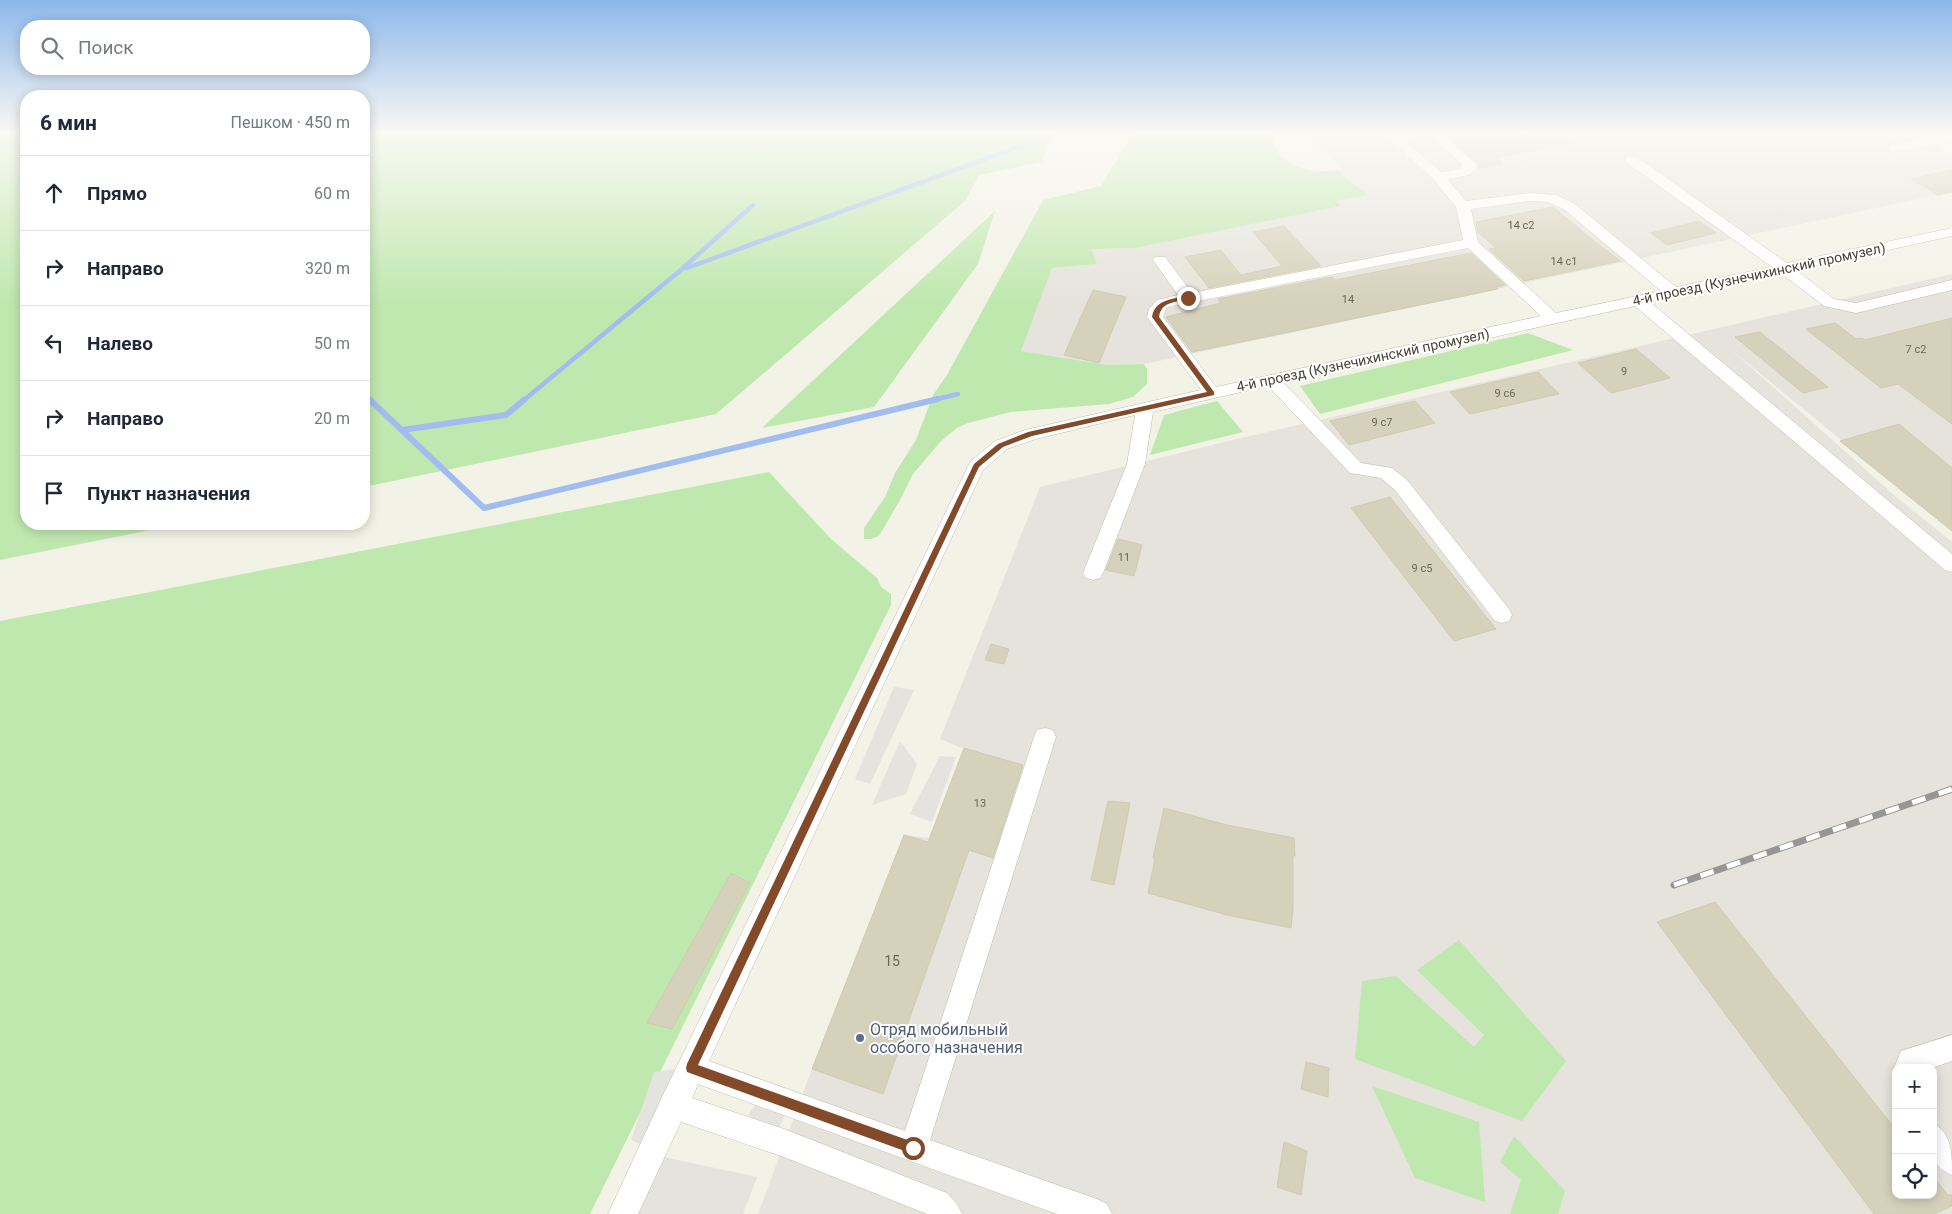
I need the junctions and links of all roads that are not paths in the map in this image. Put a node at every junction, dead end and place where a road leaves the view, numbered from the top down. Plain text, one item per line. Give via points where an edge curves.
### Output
1 (1449, 189) edge
2 (1672, 189) edge
3 (1463, 206) junction
4 (1952, 232) edge
5 (1471, 243) junction
6 (1160, 260) dead end
7 (1785, 269) junction
8 (1952, 285) edge
9 (1673, 293) junction
10 (1188, 298) junction
11 (1639, 301) junction
12 (1553, 319) junction
13 (1272, 380) junction
14 (1212, 393) junction
15 (1145, 408) junction
16 (1952, 565) edge
17 (1093, 573) dead end
18 (1502, 615) dead end
19 (1045, 737) dead end
20 (1952, 1048) edge
21 (1909, 1064) edge
22 (691, 1068) junction
23 (673, 1105) junction
24 (1937, 1142) edge
25 (913, 1148) junction
26 (1952, 1161) edge
27 (623, 1214) edge
28 (947, 1214) edge
29 (1097, 1214) edge

1 - 3 street
2 - 7 street
3 - 5 street
3 - 9 street via 1530,197 1551,198 1570,207
4 - 7 street, 4-й проезд (Кузнечихинский промузел)
5 - 10 street
5 - 12 street
6 - 10 street
7 - 8 street via 1829,303 1856,308
7 - 9 street, 4-й проезд (Кузнечихинский промузел)
9 - 11 street, 4-й проезд (Кузнечихинский промузел)
10 - 14 street via 1162,303 1155,317
11 - 12 street, 4-й проезд (Кузнечихинский промузел)
11 - 16 street
12 - 13 street, 4-й проезд (Кузнечихинский промузел)
13 - 14 street, 4-й проезд (Кузнечихинский промузел)
13 - 18 street via 1356,469 1386,472 1401,485
14 - 15 street, 4-й проезд (Кузнечихинский промузел)
15 - 17 street via 1136,464
15 - 22 street, 4-й проезд (Кузнечихинский промузел) via 1031,434 1001,445 976,466
19 - 25 street
20 - 21 street
22 - 23 street, 4-й проезд (Кузнечихинский промузел)
22 - 25 street
23 - 27 street, 4-й проезд (Кузнечихинский промузел)
23 - 28 street via 784,1143 937,1203
24 - 26 street
25 - 29 street

